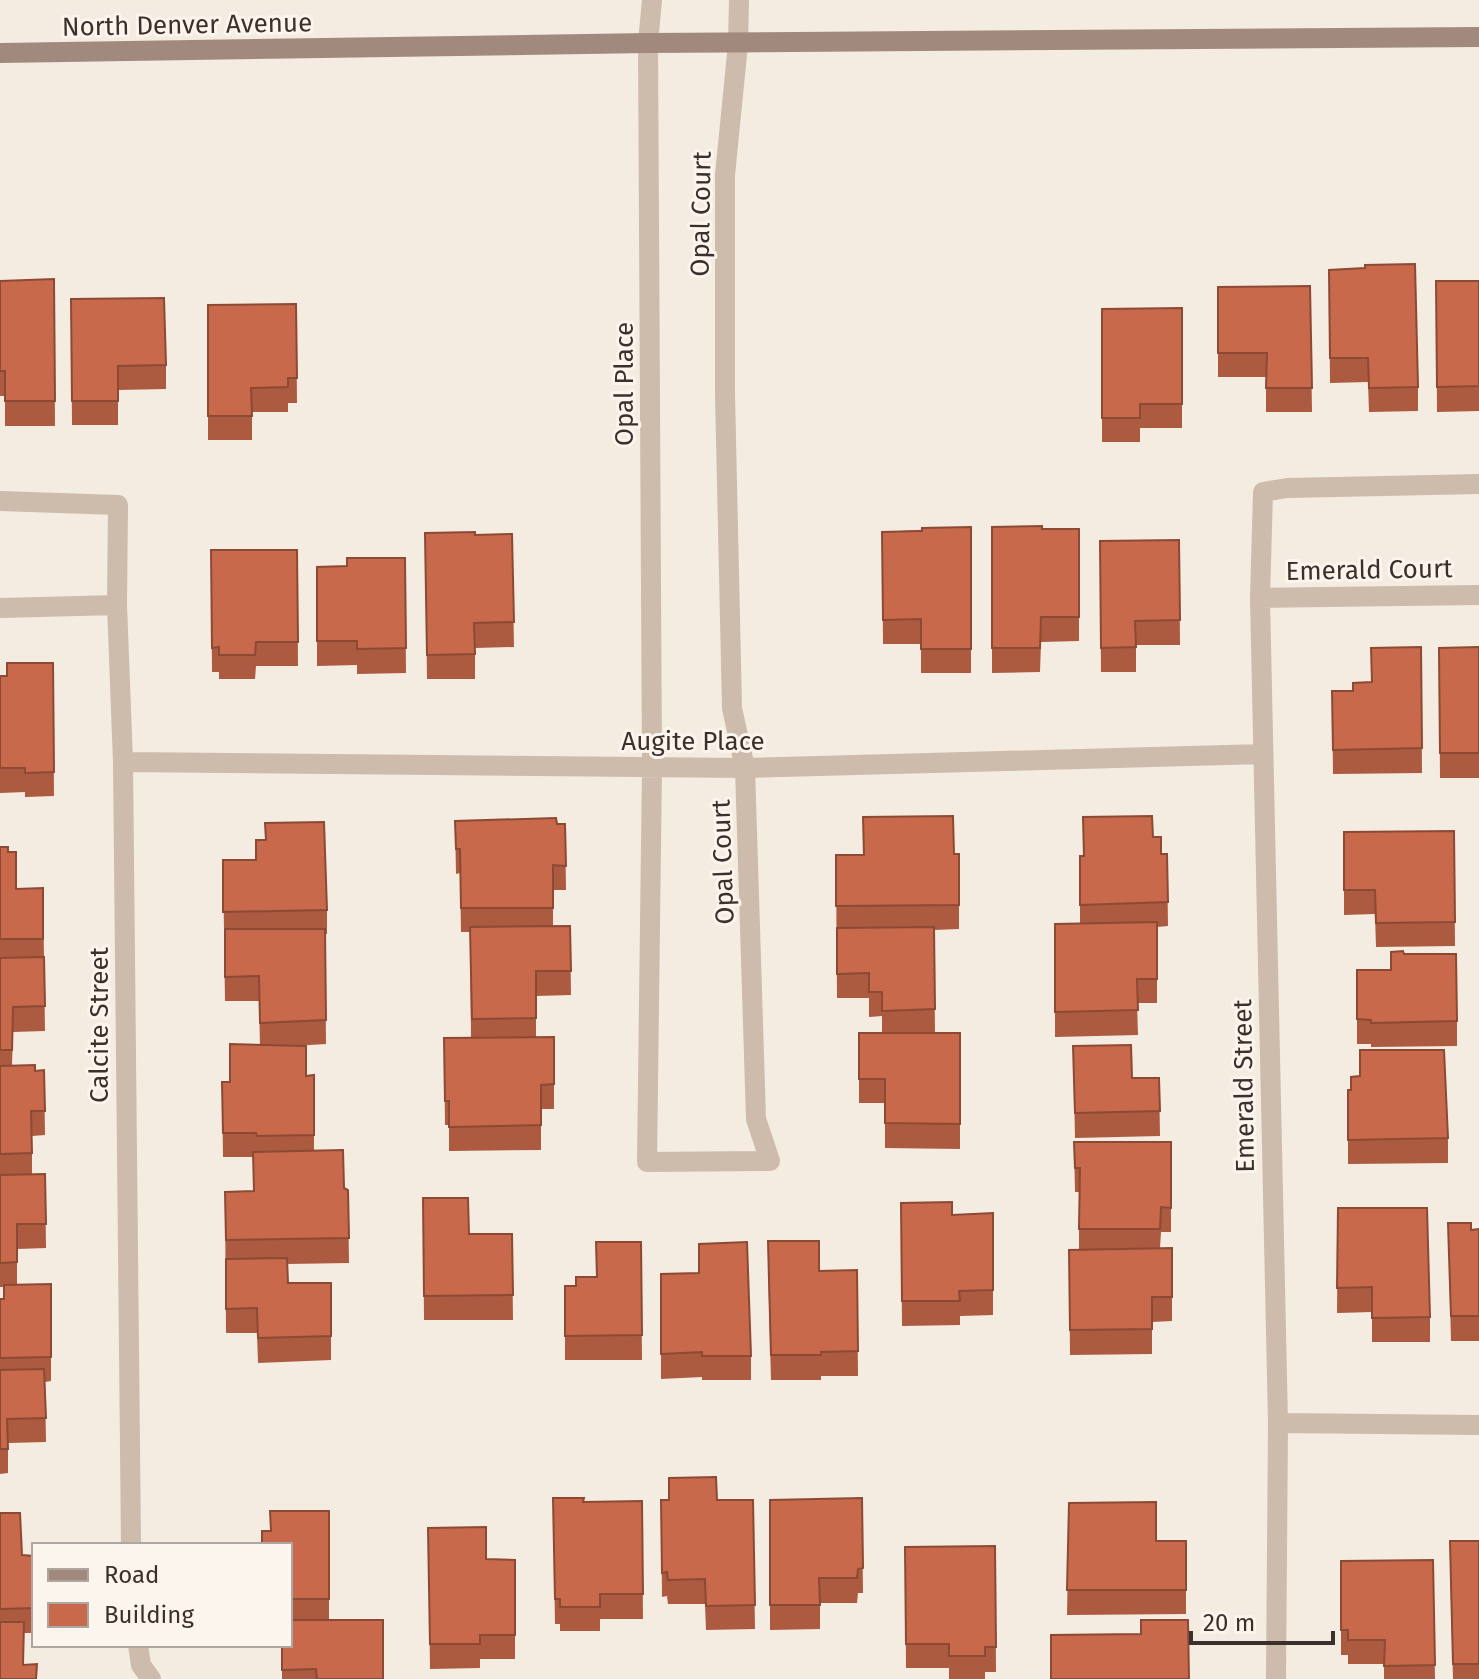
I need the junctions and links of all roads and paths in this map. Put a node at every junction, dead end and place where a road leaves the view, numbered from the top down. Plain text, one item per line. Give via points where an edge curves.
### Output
1 (652, 0) edge
2 (739, 0) edge
3 (1479, 37) edge
4 (648, 43) junction
5 (738, 44) junction
6 (0, 53) edge
7 (1479, 484) edge
8 (0, 501) edge
9 (1479, 595) edge
10 (1260, 598) junction
11 (117, 605) junction
12 (0, 608) edge
13 (1263, 754) junction
14 (123, 762) junction
15 (652, 767) junction
16 (745, 768) junction
17 (1278, 1423) junction
18 (1479, 1425) edge
19 (131, 1543) edge
20 (138, 1647) edge
21 (151, 1679) edge
22 (1276, 1679) edge

1 - 4 street, Opal Place
2 - 5 street, Opal Court
3 - 5 main road, North Denver Avenue
4 - 5 main road, North Denver Avenue
4 - 6 main road, North Denver Avenue
4 - 15 street, Opal Place
5 - 16 street, Opal Court via 725,175 725,394 732,708
7 - 10 street, Emerald Street via 1263,492
8 - 11 street, Calcite Street via 118,505
9 - 10 street, Emerald Court
10 - 13 street, Emerald Street
11 - 12 street
11 - 14 street, Calcite Street
13 - 16 street, Augite Place
13 - 17 street, Emerald Street
14 - 15 street, Augite Place
14 - 19 street, Calcite Street
15 - 16 street, Augite Place
15 - 16 street, Opal Court via 647,1162 770,1161 756,1119
17 - 18 street
17 - 22 street, Emerald Street
20 - 21 street via 141,1665

